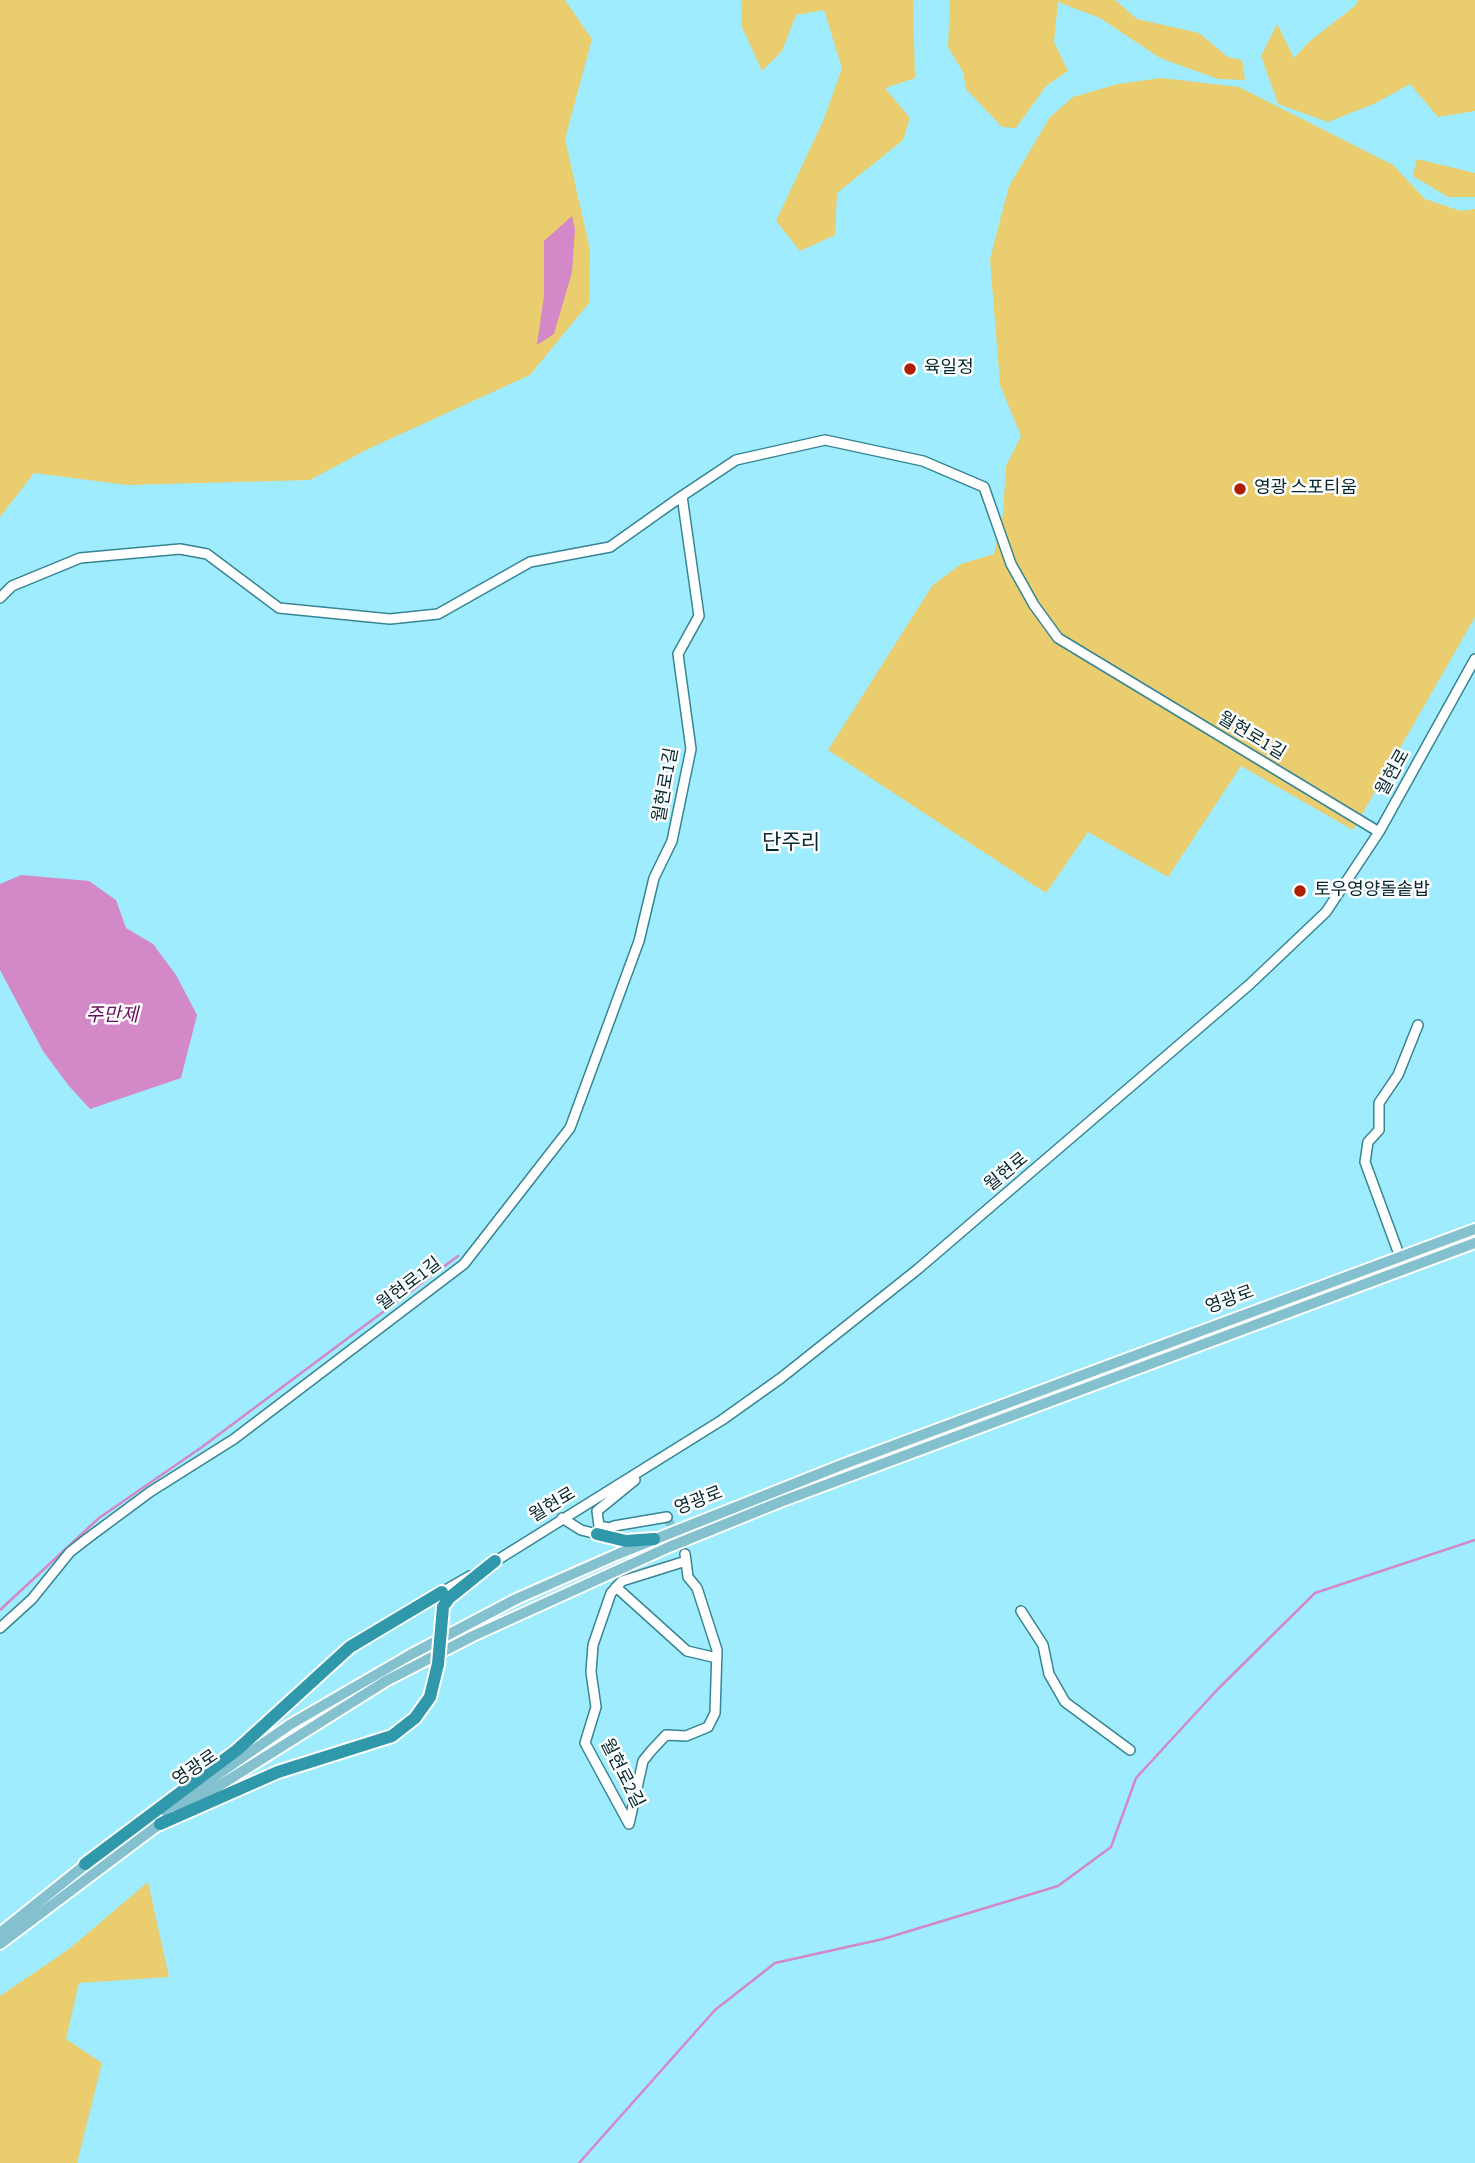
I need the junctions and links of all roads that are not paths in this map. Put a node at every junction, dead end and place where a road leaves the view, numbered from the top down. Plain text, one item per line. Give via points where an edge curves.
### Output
1 (682, 496) junction
2 (0, 598) edge
3 (1475, 659) edge
4 (1379, 832) junction
5 (1418, 1025) dead end
6 (1475, 1229) edge
7 (1475, 1243) edge
8 (1397, 1249) dead end
9 (664, 1457) junction
10 (667, 1517) dead end
11 (562, 1518) junction
12 (603, 1531) junction
13 (654, 1539) junction
14 (495, 1561) junction
15 (616, 1587) junction
16 (442, 1592) joint
17 (1021, 1611) dead end
18 (0, 1628) edge
19 (717, 1658) junction
20 (1130, 1750) dead end
21 (160, 1824) junction
22 (85, 1864) junction
23 (0, 1933) edge
24 (0, 1944) edge

1 - 2 street via 610,547 530,562 438,614 390,619 279,608 207,554 180,549 80,558 12,586
1 - 4 street, 월현로1길 via 736,460 825,440 923,461 984,487 1011,564 1058,638
1 - 18 street, 월현로1길 via 699,616 678,654 691,749 672,841 654,878 639,941 570,1128 464,1264 234,1439 88,1538
3 - 4 street, 월현로
4 - 9 street, 월현로 via 1326,912 1102,1115 782,1378
5 - 8 street via 1398,1075 1380,1103 1379,1130 1368,1142 1365,1162
6 - 13 main road, 영광로
7 - 21 main road, 영광로 via 669,1547 386,1681
9 - 11 street, 월현로
9 - 12 street via 597,1511
10 - 12 street
11 - 12 street via 581,1530
11 - 14 street, 월현로
12 - 13 highway via 626,1541
13 - 22 main road, 영광로 via 516,1599 410,1655 290,1724
14 - 16 street, 월현로
14 - 21 highway, bridge via 443,1607 430,1697 415,1718 392,1736 278,1772
15 - 19 street via 687,1651
15 - 19 street, 월현로2길 via 685,1558
15 - 19 street, 월현로2길 via 593,1645 596,1707 585,1743 629,1824 643,1761 651,1751 666,1735 686,1736 708,1727 715,1713
16 - 22 highway via 350,1647 237,1750
17 - 20 street via 1043,1645 1049,1674 1065,1702
21 - 24 main road, 영광로
22 - 23 main road, 영광로

